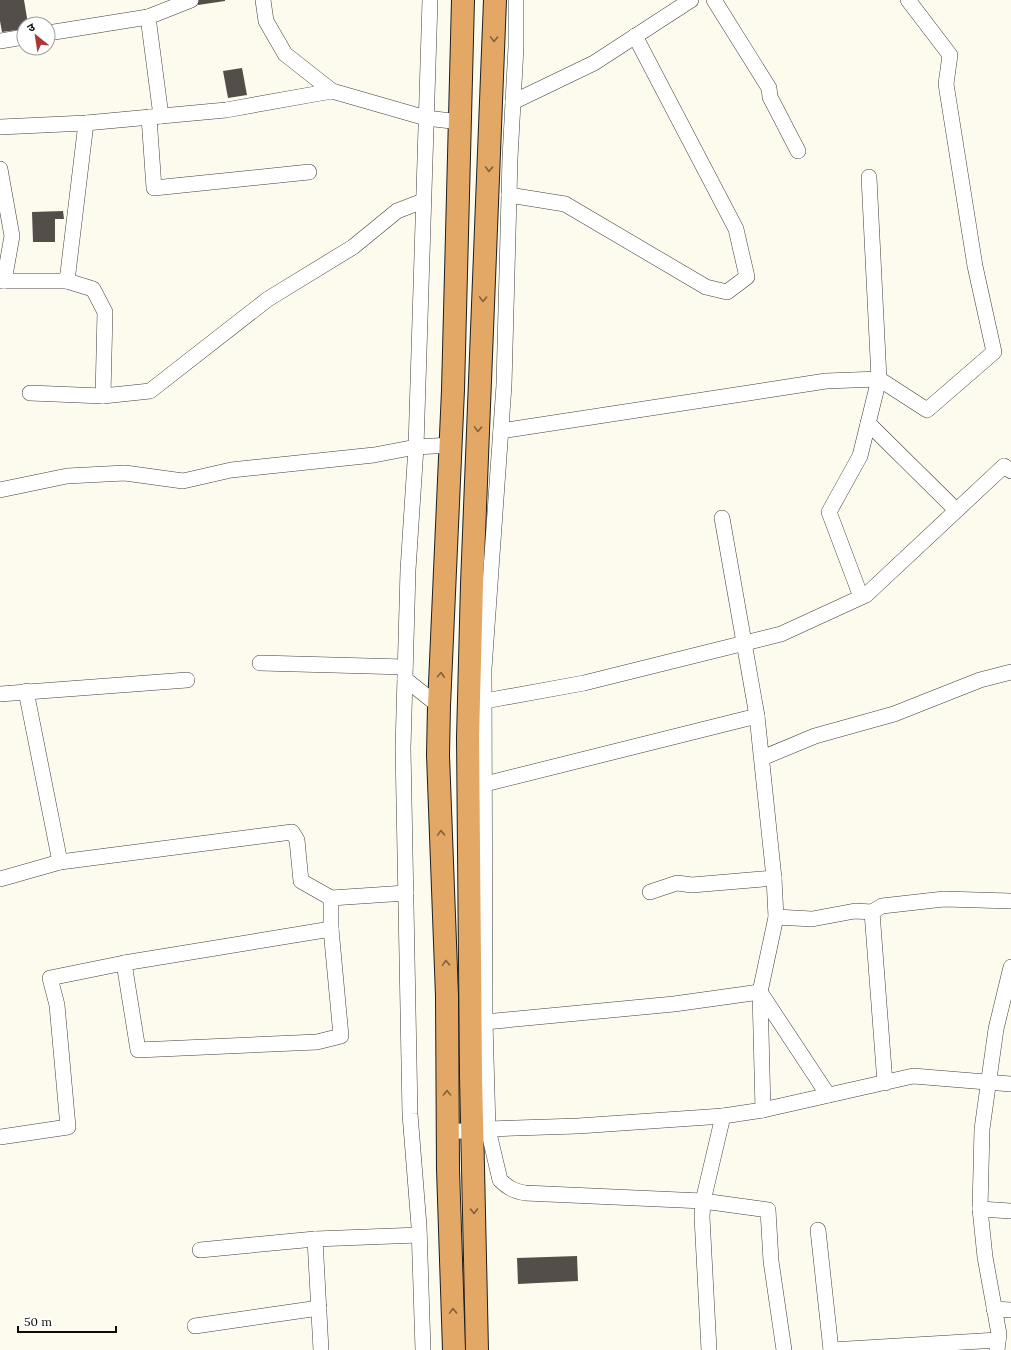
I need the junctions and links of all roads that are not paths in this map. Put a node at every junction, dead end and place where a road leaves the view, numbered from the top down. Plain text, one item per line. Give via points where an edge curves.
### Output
1 (191, 0) edge
2 (263, 0) edge
3 (430, 0) edge
4 (463, 0) edge
5 (495, 0) edge
6 (516, 0) edge
7 (691, 0) edge
8 (714, 0) edge
9 (908, 0) edge
10 (148, 17) junction
11 (56, 32) edge
12 (635, 36) junction
13 (16, 38) edge
14 (0, 41) edge
15 (332, 91) junction
16 (513, 102) junction
17 (155, 116) junction
18 (426, 118) junction
19 (460, 122) junction
20 (86, 123) junction
21 (0, 127) edge
22 (490, 145) junction
23 (798, 151) dead end
24 (510, 158) junction
25 (0, 169) edge
26 (309, 172) dead end
27 (869, 177) dead end
28 (509, 194) junction
29 (423, 201) junction
30 (2, 281) edge
31 (67, 281) junction
32 (879, 379) junction
33 (30, 393) dead end
34 (102, 396) junction
35 (868, 423) junction
36 (501, 431) junction
37 (451, 445) junction
38 (416, 447) junction
39 (1011, 471) edge
40 (0, 490) edge
41 (956, 510) junction
42 (722, 518) dead end
43 (861, 597) junction
44 (744, 643) junction
45 (260, 663) dead end
46 (1011, 672) edge
47 (405, 673) junction
48 (477, 673) junction
49 (187, 680) dead end
50 (26, 691) junction
51 (0, 694) edge
52 (485, 701) junction
53 (439, 706) junction
54 (757, 716) junction
55 (762, 758) junction
56 (485, 784) junction
57 (60, 862) junction
58 (774, 878) junction
59 (0, 879) edge
60 (650, 892) dead end
61 (406, 894) junction
62 (331, 898) junction
63 (1011, 901) edge
64 (872, 912) junction
65 (776, 917) junction
66 (331, 929) junction
67 (124, 963) junction
68 (1011, 967) edge
69 (760, 992) junction
70 (1006, 1007) edge
71 (485, 1022) junction
72 (885, 1082) junction
73 (988, 1083) junction
74 (1011, 1084) edge
75 (828, 1095) junction
76 (763, 1110) junction
77 (723, 1116) junction
78 (480, 1129) junction
79 (448, 1132) junction
80 (0, 1138) edge
81 (703, 1200) junction
82 (980, 1209) junction
83 (1011, 1211) edge
84 (818, 1230) dead end
85 (419, 1235) junction
86 (315, 1239) junction
87 (200, 1250) dead end
88 (319, 1308) junction
89 (994, 1309) junction
90 (1011, 1310) edge
91 (195, 1326) dead end
92 (998, 1345) edge
93 (321, 1350) edge
94 (423, 1350) edge
95 (454, 1350) edge
96 (477, 1350) edge
97 (709, 1350) edge
98 (784, 1350) edge
99 (831, 1350) edge

1 - 10 street
2 - 15 street via 266,20 285,54
3 - 18 street
4 - 19 highway
5 -> 22 highway
6 - 16 street
7 - 12 street
8 - 23 street via 769,88 770,97
9 - 32 street via 950,55 946,84 975,266 994,352 927,410
10 - 11 street
10 - 17 street
12 - 16 street via 594,63
12 - 28 street via 736,230 747,277 727,292 706,286 565,204
13 - 14 street
15 - 17 street via 226,110
15 - 18 street
16 - 24 street
17 - 20 street
17 - 26 street via 154,188
18 - 19 street
18 - 29 street
19 - 37 highway
20 - 21 street
20 - 31 street
22 - 24 street
22 -> 48 highway via 472,584
24 - 28 street
25 - 30 street via 12,236
27 - 32 street
28 - 36 street
29 - 34 street via 397,210 353,247 268,299 150,391
29 - 38 street
30 - 31 street
31 - 34 street via 93,289 104,312
32 - 35 street
32 - 36 street via 826,381
33 - 34 street
35 - 41 street
35 - 43 street via 860,456 829,512
36 - 48 street
37 - 38 street
53 -> 37 highway
38 - 40 street via 374,455 231,470 183,481 125,473 67,476
38 - 47 street via 408,570
39 - 41 street via 1004,466
41 - 43 street
42 - 44 street
43 - 44 street via 781,634
44 - 52 street via 584,683
44 - 54 street
45 - 47 street
46 - 55 street via 980,680 894,714 815,736
47 - 53 street
47 - 61 street via 403,748
48 - 52 street
48 - 78 highway via 468,737
49 - 50 street
50 - 51 street
50 - 57 street
52 - 56 street
79 -> 53 highway via 447,996 438,755
54 - 55 street
54 - 56 street
55 - 58 street
56 - 71 street
57 - 59 street
57 - 62 street via 292,832 297,840 302,882
58 - 60 street via 677,884
58 - 65 street
61 - 62 street
61 - 85 street via 410,1114
62 - 66 street
63 - 64 street via 944,899 882,906
64 - 65 street via 855,911 812,919
64 - 72 street
65 - 69 street
66 - 67 street
66 - 67 street via 341,1036 317,1042 138,1050
67 - 80 street via 50,978 57,1005 68,1127
68 - 70 street
69 - 71 street via 674,1004
69 - 75 street
69 - 76 street
70 - 73 street via 996,1030
71 - 78 street
72 - 73 street via 913,1076
72 - 75 street
73 - 74 street
73 - 82 street via 982,1129
75 - 76 street
76 - 77 street
77 - 78 street via 578,1126
77 - 81 street
78 - 79 street
78 - 81 street via 500,1180 510,1189 532,1193
78 -> 96 highway via 473,1172
95 -> 79 highway
81 - 97 street
81 - 98 street via 768,1210 771,1261
82 - 83 street
82 - 89 street
84 - 99 street
85 - 86 street
85 - 94 street
86 - 87 street
86 - 88 street
88 - 91 street
88 - 93 street
89 - 90 street
89 - 92 street via 999,1334
92 - 99 street

